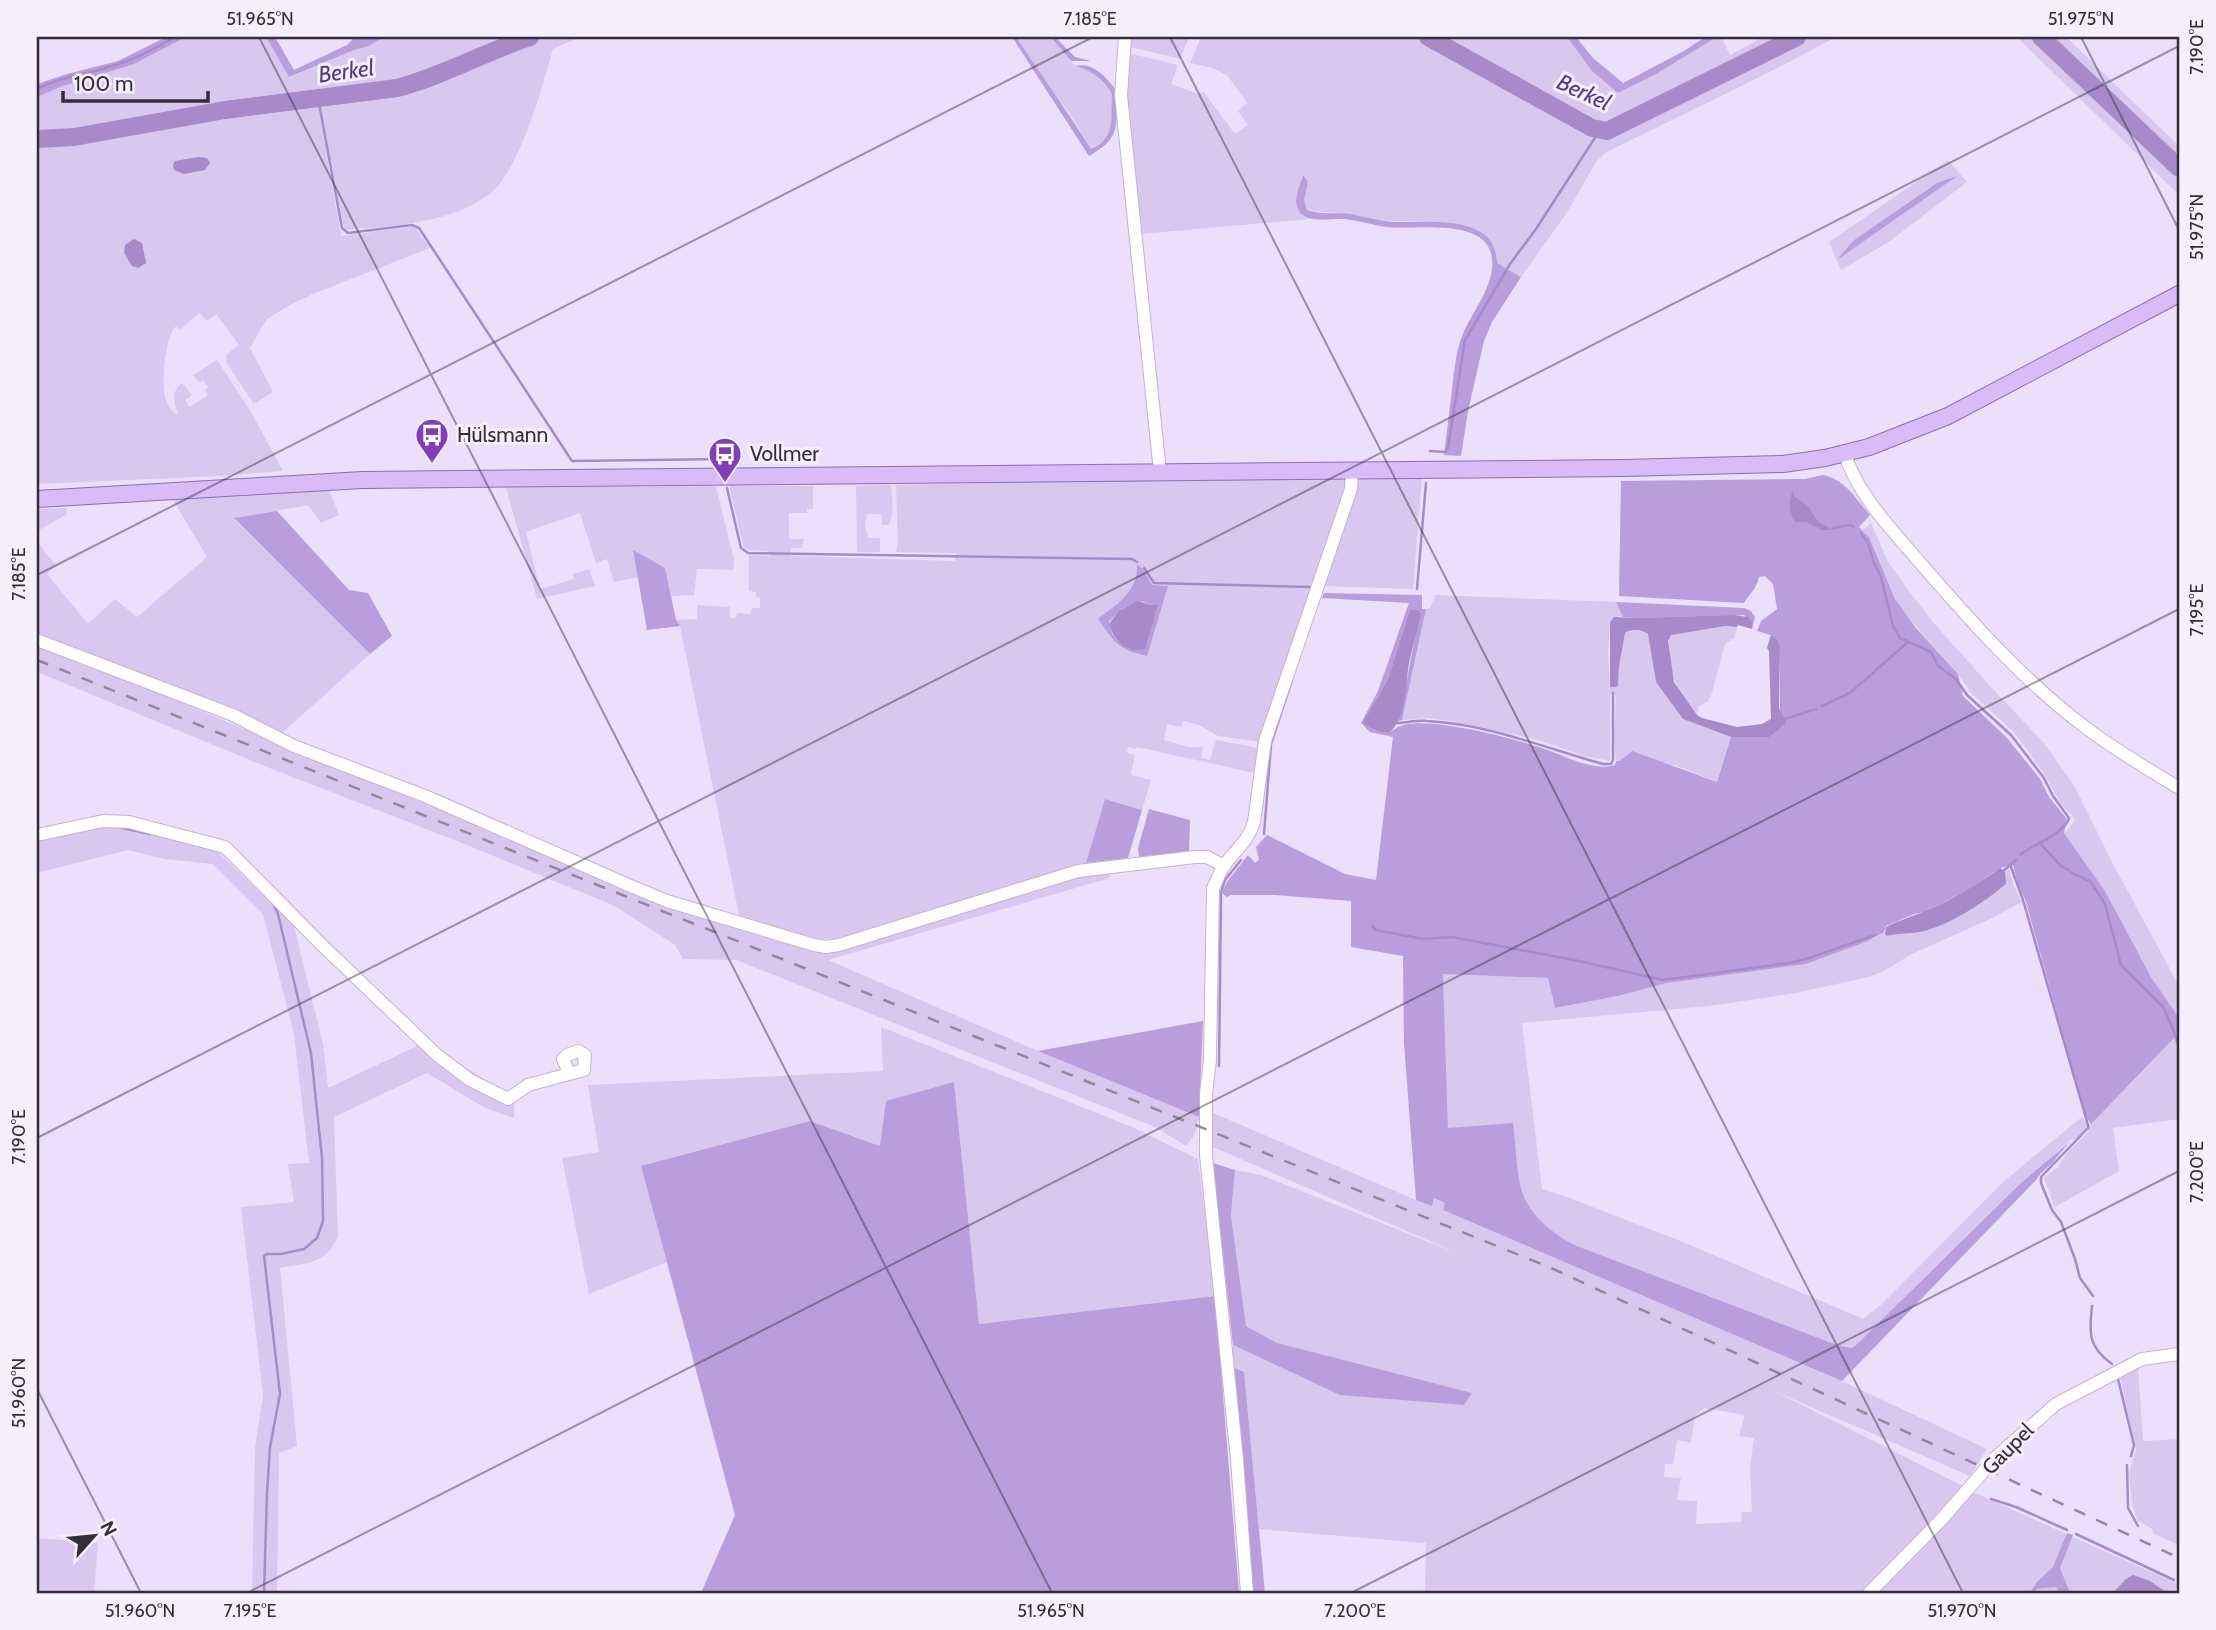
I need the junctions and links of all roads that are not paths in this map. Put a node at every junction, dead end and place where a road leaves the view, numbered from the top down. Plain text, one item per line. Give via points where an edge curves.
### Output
1 (1125, 37) edge
2 (2179, 294) edge
3 (1845, 454) junction
4 (1352, 471) junction
5 (1160, 472) junction
6 (37, 499) edge
7 (37, 640) edge
8 (2179, 788) edge
9 (37, 835) edge
10 (1224, 866) junction
11 (569, 1073) dead end
12 (2179, 1354) edge
13 (1247, 1593) edge
14 (1869, 1593) edge

1 - 5 street via 1121,95
2 - 3 main road via 1948,416
3 - 4 main road via 1756,465
3 - 8 street via 1878,513 2002,654 2085,727
4 - 5 main road
4 - 10 street via 1351,489 1265,741 1251,834
5 - 6 main road via 363,480
7 - 10 street via 233,715 294,746 425,796 667,901 814,945 839,944 1078,871 1195,857 1207,857
9 - 11 street via 103,821 129,822 225,847 437,1055 470,1080 508,1099 528,1085
10 - 13 street via 1213,888 1206,1155
12 - 14 street, Gaupel via 2142,1359 2056,1404 2002,1451

